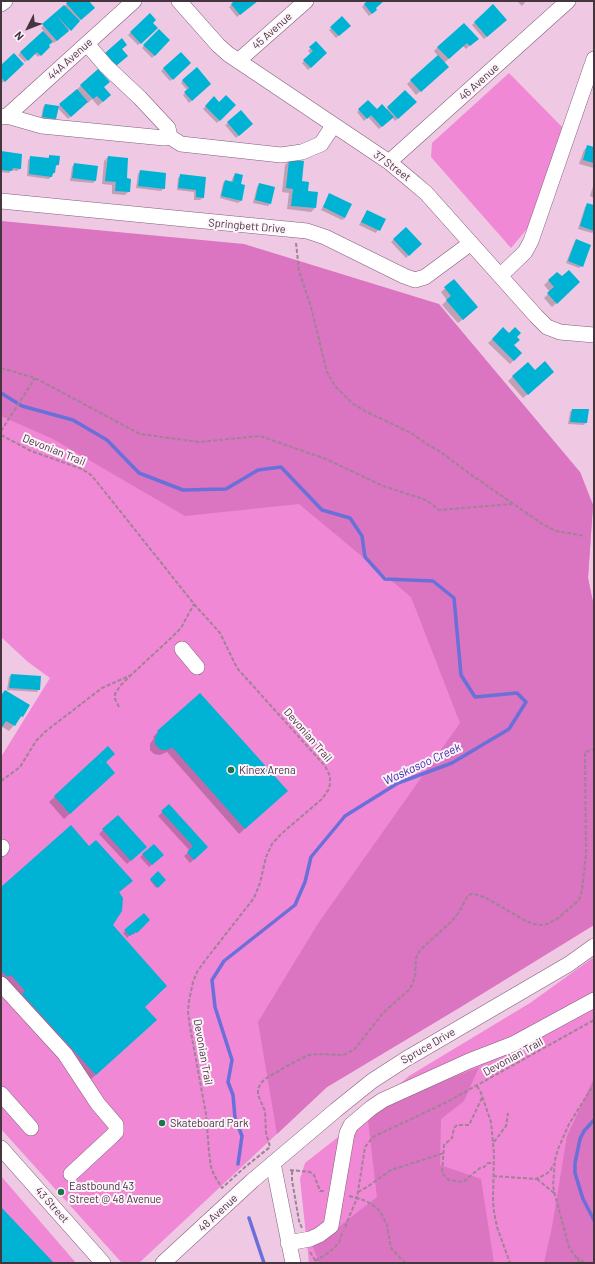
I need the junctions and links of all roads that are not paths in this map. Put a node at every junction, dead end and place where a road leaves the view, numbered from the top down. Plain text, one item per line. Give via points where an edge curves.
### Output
1 (5, 1) edge
2 (134, 1) edge
3 (178, 1) edge
4 (306, 1) edge
5 (568, 1) edge
6 (1, 4) edge
7 (87, 44) junction
8 (594, 58) edge
9 (238, 61) junction
10 (4, 117) edge
11 (333, 126) junction
12 (170, 137) junction
13 (389, 162) junction
14 (1, 201) edge
15 (471, 243) junction
16 (500, 276) junction
17 (594, 335) edge
18 (182, 649) dead end
19 (197, 667) dead end
20 (594, 946) edge
21 (1, 984) edge
22 (594, 1000) edge
23 (1, 1094) edge
24 (31, 1128) dead end
25 (1, 1148) edge
26 (273, 1163) junction
27 (72, 1174) dead end
28 (288, 1243) junction
29 (104, 1263) edge
30 (163, 1263) edge
31 (293, 1263) edge

1 - 6 street
2 - 7 street, 44A Avenue
3 - 9 street, 37 Street via 221,48
4 - 9 street, 45 Avenue
5 - 13 street, 46 Avenue
7 - 10 street, 44A Avenue
7 - 12 street via 168,128
8 - 16 street via 531,242 525,252
9 - 11 street, 37 Street
10 - 12 street via 42,126
11 - 12 street via 321,144 302,152 281,155 181,144
11 - 13 street, 37 Street
13 - 15 street, 37 Street via 426,193
14 - 15 street, Springbett Drive via 307,231 415,280 425,276
15 - 16 street, 37 Street
16 - 17 street, 37 Street via 547,327 560,332
18 - 19 street
20 - 26 street, Spruce Drive via 569,964 390,1068
21 - 27 street via 65,1054 98,1104 116,1125 114,1135
22 - 28 street via 513,1044 469,1061 383,1100 371,1108 351,1125 347,1133 329,1228 319,1236
23 - 24 street
25 - 29 street, 43 Street
26 - 28 street
26 - 30 street, 48 Avenue
28 - 31 street

